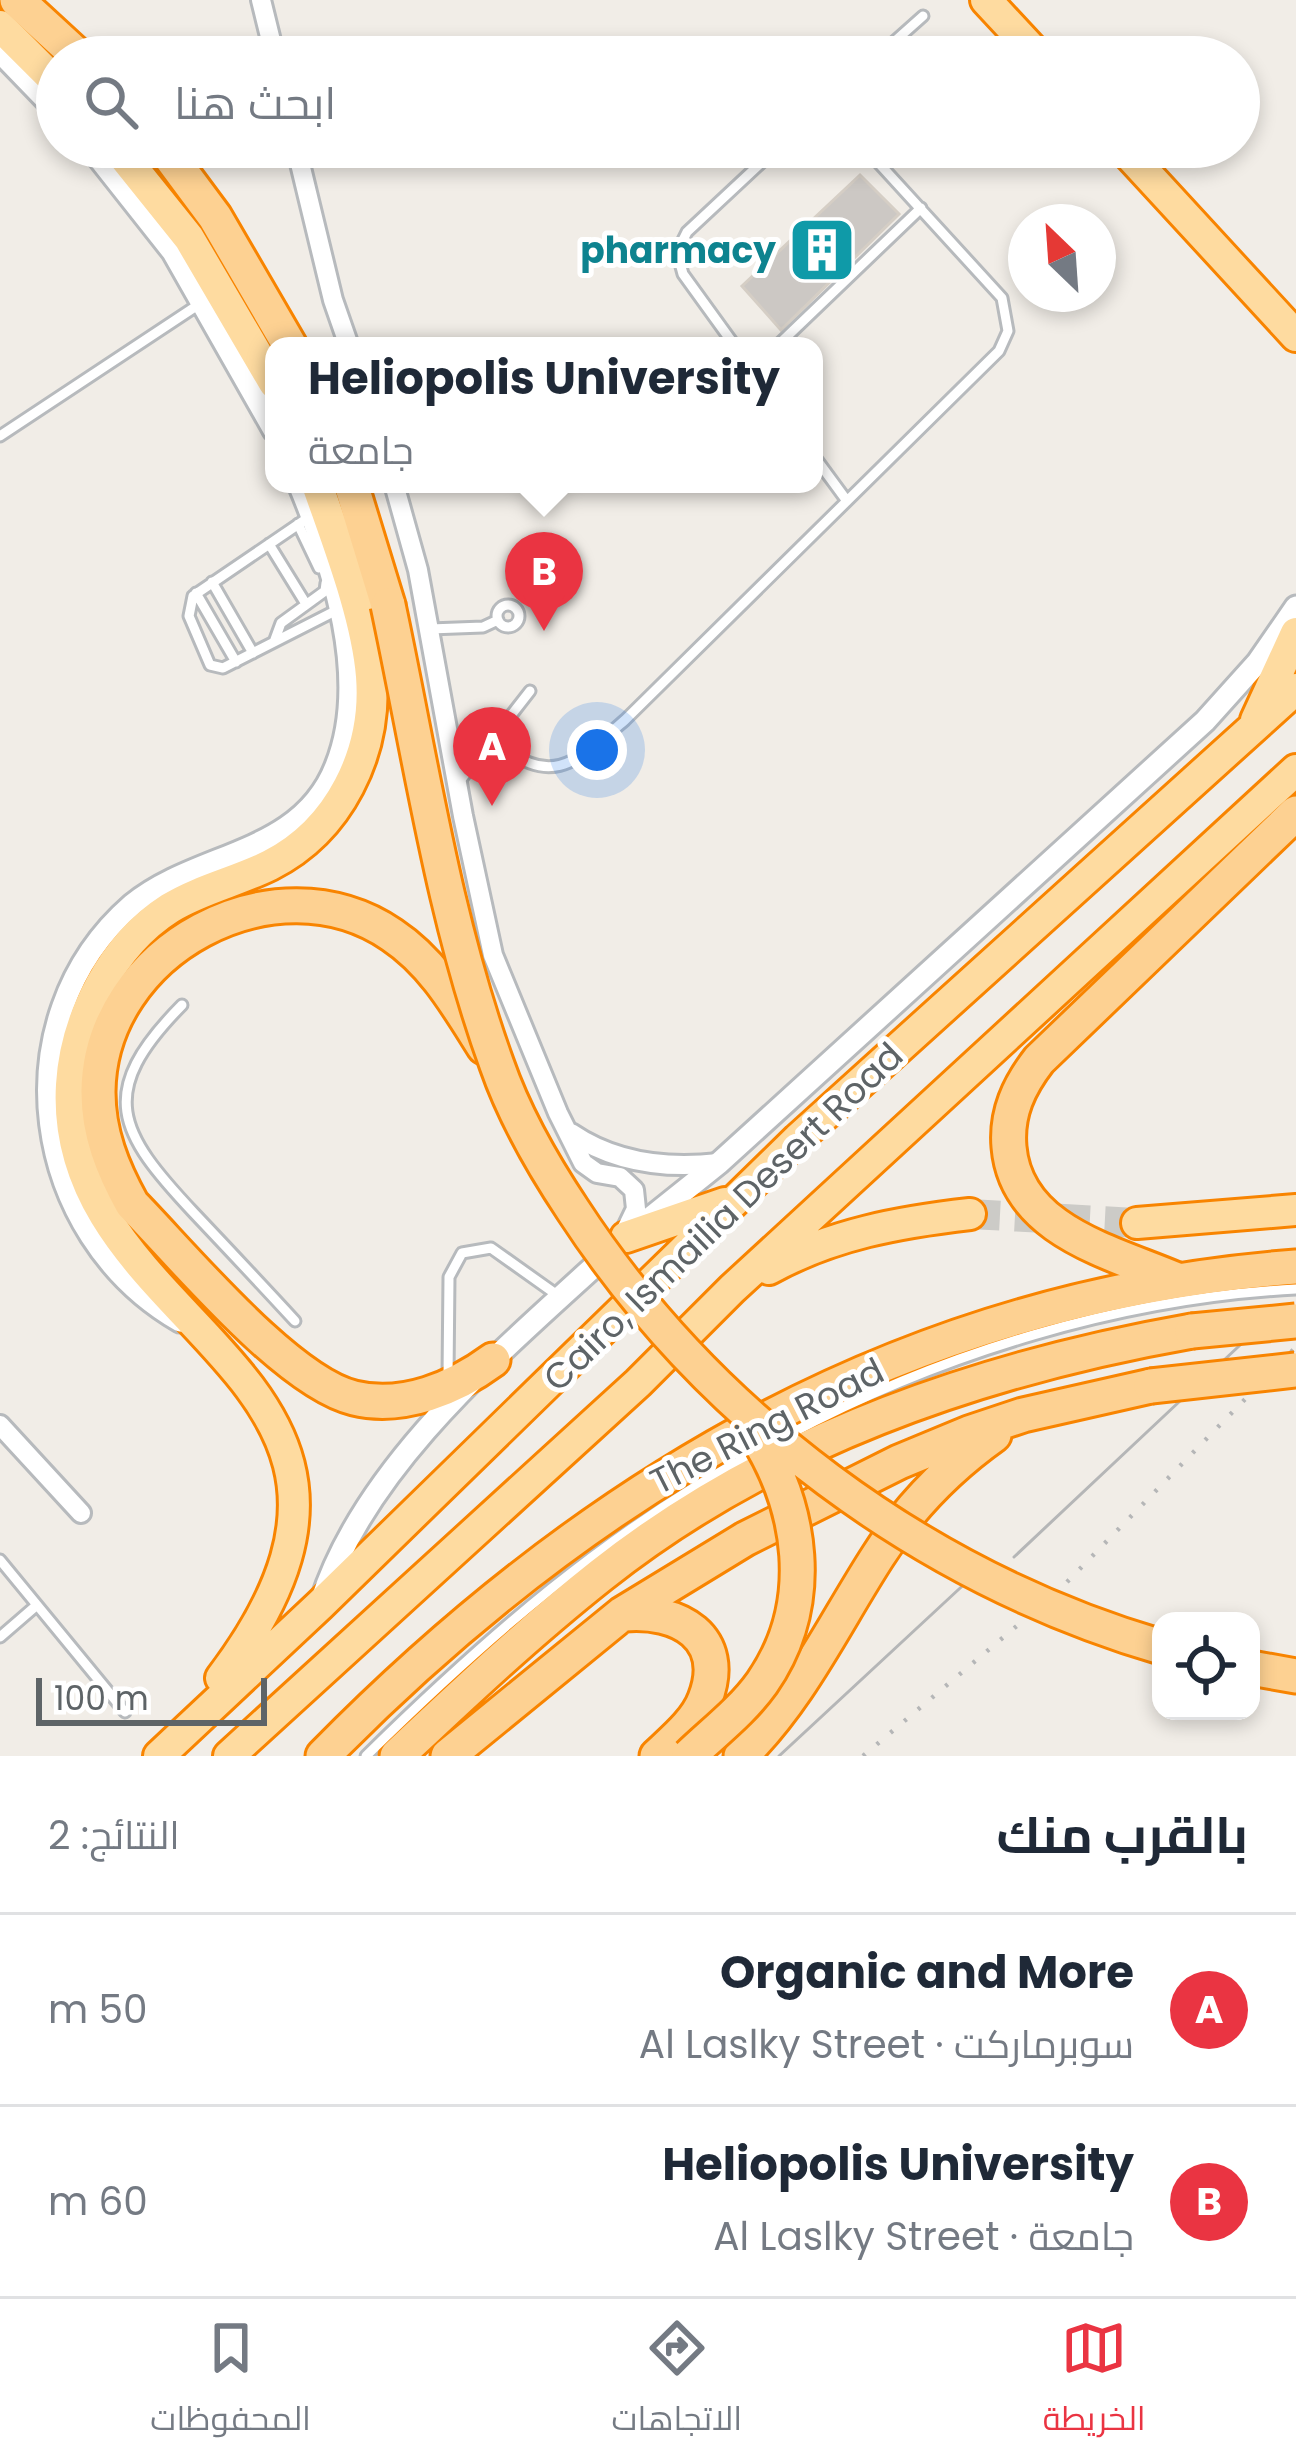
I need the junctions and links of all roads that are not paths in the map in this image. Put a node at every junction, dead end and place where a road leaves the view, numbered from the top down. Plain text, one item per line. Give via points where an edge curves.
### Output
1 (17, 0) edge
2 (261, 0) edge
3 (986, 0) edge
4 (923, 16) dead end
5 (0, 26) edge
6 (57, 36) edge
7 (270, 36) edge
8 (901, 36) edge
9 (1019, 36) edge
10 (0, 52) edge
11 (36, 62) edge
12 (36, 89) edge
13 (107, 168) edge
14 (133, 168) edge
15 (178, 168) edge
16 (301, 168) edge
17 (756, 168) edge
18 (884, 168) edge
19 (1141, 168) edge
20 (921, 208) junction
21 (204, 301) junction
22 (1296, 336) edge
23 (285, 337) edge
24 (346, 337) edge
25 (728, 337) edge
26 (786, 337) edge
27 (265, 368) edge
28 (265, 413) edge
29 (0, 436) edge
30 (823, 468) edge
31 (354, 493) edge
32 (396, 493) edge
33 (847, 501) junction
34 (309, 508) edge
35 (269, 544) junction
36 (212, 582) junction
37 (196, 593) junction
38 (306, 604) junction
39 (341, 607) junction
40 (1296, 607) edge
41 (498, 620) dead end
42 (430, 629) junction
43 (1296, 632) edge
44 (274, 642) junction
45 (254, 653) junction
46 (236, 662) junction
47 (1296, 688) edge
48 (530, 692) dead end
49 (1255, 722) junction
50 (494, 739) junction
51 (1296, 770) edge
52 (457, 785) junction
53 (1294, 819) edge
54 (182, 1005) dead end
55 (497, 1068) junction
56 (567, 1131) junction
57 (719, 1163) junction
58 (736, 1198) junction
59 (1282, 1212) edge
60 (970, 1214) tunnel mouth
61 (1137, 1223) tunnel mouth
62 (623, 1240) junction
63 (1296, 1267) edge
64 (1177, 1280) junction
65 (732, 1288) junction
66 (1296, 1288) edge
67 (560, 1298) junction
68 (277, 1301) junction
69 (295, 1321) dead end
70 (1296, 1321) edge
71 (251, 1324) junction
72 (207, 1335) junction
73 (493, 1360) junction
74 (1296, 1370) edge
75 (448, 1387) junction
76 (734, 1403) junction
77 (1023, 1415) junction
78 (0, 1425) edge
79 (81, 1514) dead end
80 (0, 1560) edge
81 (37, 1605) junction
82 (320, 1605) junction
83 (622, 1614) junction
84 (0, 1637) edge
85 (1152, 1644) edge
86 (1260, 1670) edge
87 (1296, 1676) edge
88 (125, 1712) dead end
89 (263, 1727) junction
90 (165, 1750) edge
91 (229, 1756) edge
92 (243, 1756) edge
93 (323, 1756) edge
94 (366, 1756) edge
95 (397, 1756) edge
96 (448, 1756) edge
97 (657, 1756) edge
98 (689, 1756) edge
99 (741, 1756) edge

1 - 6 highway
2 - 7 street
3 - 9 highway
4 - 8 lane
5 - 11 highway
10 - 12 street
13 - 21 street
14 - 27 highway via 189,238
15 - 23 highway
16 - 24 street
17 - 25 lane via 676,252
18 - 20 lane
19 - 22 highway
20 - 26 lane
20 - 33 lane via 1002,298 1008,331 999,351
21 - 28 street
21 - 29 lane
30 - 33 lane
31 - 55 highway, bridge via 388,605 442,886
32 - 42 street
33 - 50 lane via 578,760 535,766
34 - 35 lane
34 - 38 lane via 327,584
34 - 39 street
34 - 72 highway via 349,584 371,673 367,739 356,771 322,828 295,850 170,908 136,935 101,986 74,1056 72,1128 86,1177 108,1221
35 - 36 lane
35 - 38 lane
36 - 37 lane
36 - 45 lane
37 - 46 lane
37 - 46 lane via 189,616 210,664
38 - 44 lane via 280,623
39 - 44 lane
39 - 72 street via 345,739 320,796 273,839 164,883 131,906 80,968 51,1042 48,1143 76,1218 108,1263
40 - 57 street via 1205,721
41 - 42 lane
42 - 52 street
43 - 49 highway
44 - 45 lane
45 - 46 lane
47 - 49 highway, Cairo, Ismailia Desert Road
48 - 50 lane
49 - 58 highway, Cairo, Ismailia Desert Road
50 - 52 lane
51 - 65 highway, Cairo, Ismailia Desert Road
52 - 56 street via 493,955
53 - 64 highway via 1040,1060 1009,1116 1010,1161 1034,1208 1078,1238
54 - 68 lane via 134,1063 130,1129 155,1171
55 - 71 highway, bridge via 425,962 361,918 274,904 187,936 156,963 108,1036 100,1130 132,1204
55 - 76 highway, bridge via 527,1135 605,1259
56 - 57 street via 632,1160
56 - 62 street via 589,1169 634,1190 636,1209
57 - 62 street
58 - 62 highway
58 - 82 highway, Cairo, Ismailia Desert Road
59 - 61 highway
60 - 65 highway via 847,1236
62 - 67 street
63 - 64 highway, The Ring Road
64 - 93 highway, The Ring Road via 921,1351 706,1450 527,1570
65 - 89 highway, Cairo, Ismailia Desert Road
66 - 94 lane via 1127,1311 924,1374 825,1415 603,1546 457,1667
67 - 73 street
67 - 75 lane via 491,1248 462,1253 449,1277
68 - 69 lane
68 - 71 lane
70 - 95 highway, The Ring Road, bridge via 1192,1331 984,1380 786,1461 604,1573
71 - 75 highway via 294,1364 350,1398 397,1400
72 - 90 highway via 288,1456 295,1525 272,1601
73 - 75 highway
73 - 82 street via 364,1510
74 - 77 highway, bridge via 1151,1386
76 - 85 highway, bridge via 847,1491 968,1568
76 - 98 highway, bridge via 789,1504 798,1541 793,1611 764,1680
77 - 83 highway via 837,1492
77 - 99 highway via 907,1516 792,1697
78 - 79 street
80 - 81 lane
81 - 84 lane
81 - 88 lane
82 - 90 highway, Cairo, Ismailia Desert Road
83 - 96 highway
83 - 97 highway via 682,1620 704,1642 712,1673 704,1704
86 - 87 highway
89 - 91 highway, Cairo, Ismailia Desert Road
89 - 92 highway

